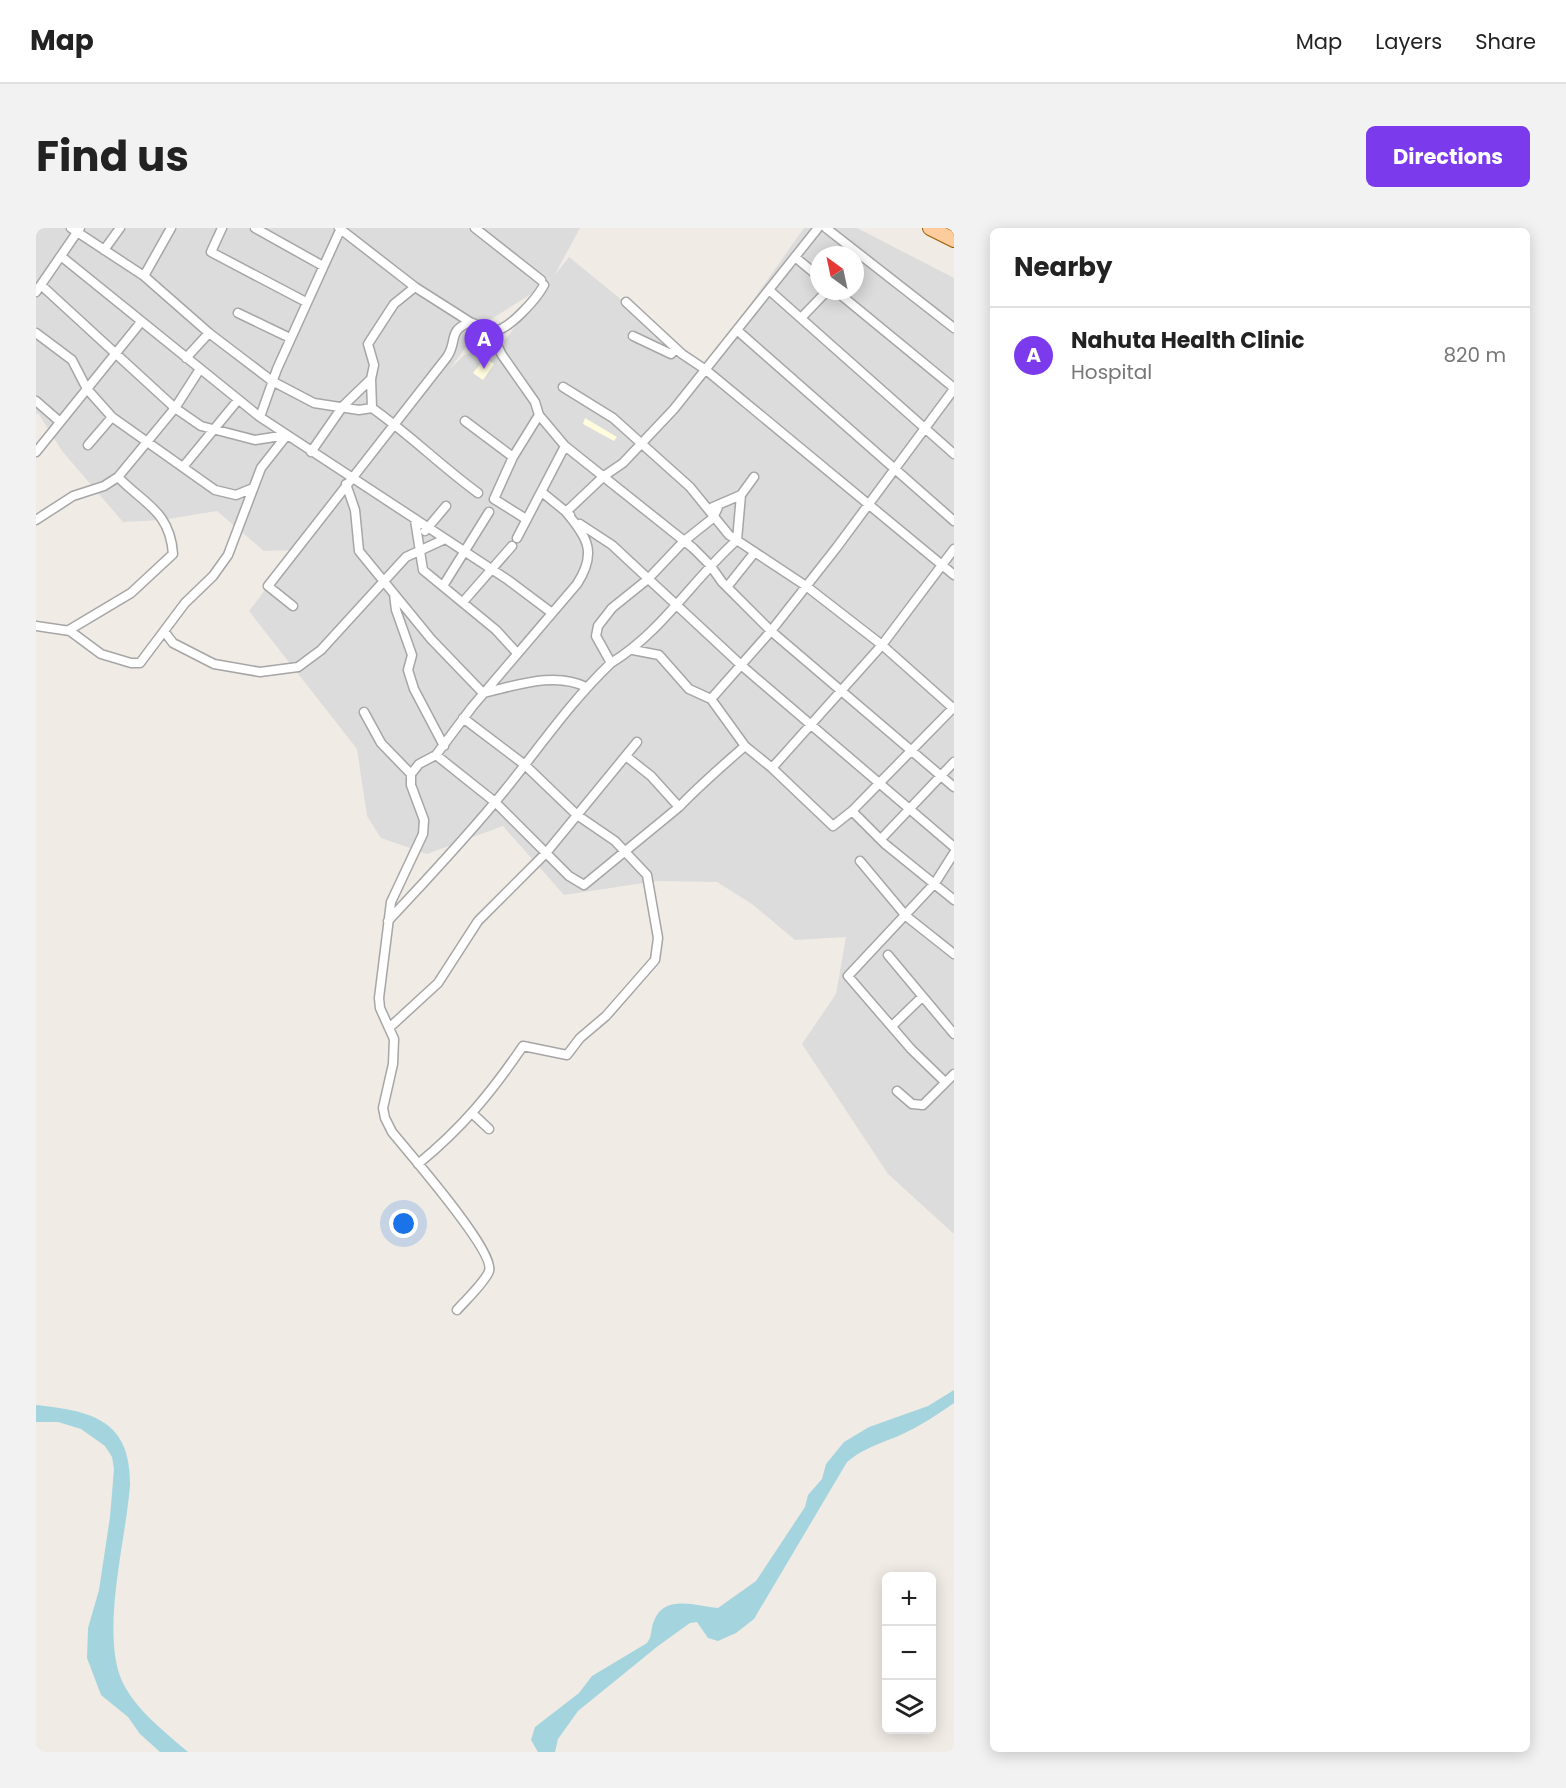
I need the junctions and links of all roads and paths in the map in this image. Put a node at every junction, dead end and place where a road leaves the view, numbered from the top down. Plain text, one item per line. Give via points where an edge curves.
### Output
1 (120, 228) edge
2 (171, 228) edge
3 (222, 228) edge
4 (255, 228) edge
5 (340, 228) edge
6 (475, 228) edge
7 (818, 228) edge
8 (826, 228) edge
9 (930, 228) edge
10 (76, 230) edge
11 (954, 240) edge
12 (104, 250) junction
13 (62, 257) junction
14 (795, 257) junction
15 (322, 266) junction
16 (810, 270) edge
17 (144, 276) junction
18 (415, 287) junction
19 (38, 288) edge
20 (769, 290) junction
21 (818, 300) edge
22 (848, 300) edge
23 (306, 302) junction
24 (626, 302) dead end
25 (238, 313) dead end
26 (801, 318) junction
27 (141, 322) junction
28 (470, 322) junction
29 (954, 328) edge
30 (490, 331) junction
31 (738, 331) junction
32 (36, 333) edge
33 (209, 333) junction
34 (633, 336) dead end
35 (290, 338) junction
36 (676, 349) junction
37 (116, 354) junction
38 (186, 358) junction
39 (200, 369) junction
40 (706, 370) junction
41 (371, 379) junction
42 (272, 381) junction
43 (563, 387) dead end
44 (954, 388) edge
45 (87, 389) junction
46 (238, 399) junction
47 (36, 401) edge
48 (344, 406) junction
49 (175, 408) junction
50 (372, 408) junction
51 (539, 416) junction
52 (112, 417) junction
53 (260, 417) junction
54 (59, 421) junction
55 (465, 421) dead end
56 (394, 423) junction
57 (924, 428) junction
58 (211, 431) junction
59 (287, 435) junction
60 (147, 442) junction
61 (642, 444) junction
62 (88, 445) dead end
63 (565, 446) junction
64 (311, 451) junction
65 (36, 452) edge
66 (954, 454) edge
67 (513, 457) junction
68 (183, 467) junction
69 (895, 468) junction
70 (604, 476) junction
71 (118, 477) junction
72 (754, 477) dead end
73 (349, 481) junction
74 (253, 488) junction
75 (478, 493) dead end
76 (543, 493) junction
77 (741, 495) junction
78 (867, 504) junction
79 (446, 506) dead end
80 (718, 507) dead end
81 (707, 510) junction
82 (489, 512) dead end
83 (566, 512) junction
84 (713, 518) junction
85 (526, 519) junction
86 (36, 520) edge
87 (416, 520) junction
88 (954, 520) edge
89 (427, 528) junction
90 (444, 540) junction
91 (737, 540) junction
92 (684, 541) junction
93 (420, 546) junction
94 (954, 549) edge
95 (755, 552) junction
96 (465, 553) junction
97 (710, 565) junction
98 (942, 565) junction
99 (491, 570) junction
100 (954, 575) edge
101 (648, 579) junction
102 (382, 580) junction
103 (443, 586) junction
104 (806, 586) junction
105 (727, 587) junction
106 (394, 594) junction
107 (463, 602) junction
108 (676, 605) junction
109 (293, 606) dead end
110 (552, 613) junction
111 (36, 626) edge
112 (69, 630) junction
113 (164, 631) junction
114 (771, 631) junction
115 (882, 645) junction
116 (633, 650) junction
117 (517, 653) junction
118 (611, 663) junction
119 (741, 665) junction
120 (586, 687) junction
121 (843, 690) junction
122 (483, 693) junction
123 (711, 699) junction
124 (954, 708) edge
125 (364, 712) dead end
126 (463, 718) junction
127 (812, 724) junction
128 (637, 742) dead end
129 (444, 746) junction
130 (745, 746) junction
131 (910, 751) junction
132 (436, 755) junction
133 (627, 757) junction
134 (954, 762) edge
135 (525, 765) junction
136 (772, 768) junction
137 (411, 774) junction
138 (940, 776) junction
139 (879, 783) junction
140 (954, 787) edge
141 (495, 802) junction
142 (680, 807) junction
143 (909, 808) junction
144 (852, 811) junction
145 (577, 814) junction
146 (881, 839) junction
147 (954, 847) edge
148 (626, 852) junction
149 (546, 853) junction
150 (954, 854) edge
151 (860, 861) dead end
152 (935, 883) junction
153 (954, 900) edge
154 (906, 916) junction
155 (388, 921) junction
156 (954, 954) edge
157 (888, 955) dead end
158 (922, 997) junction
159 (892, 1026) junction
160 (389, 1028) junction
161 (954, 1034) edge
162 (954, 1074) edge
163 (945, 1082) junction
164 (897, 1091) dead end
165 (472, 1114) junction
166 (489, 1129) dead end
167 (418, 1164) junction
168 (457, 1310) dead end

1 - 12 street
2 - 17 street
3 - 23 street via 211,252
4 - 15 street
5 - 15 street
5 - 18 street
6 - 30 street via 543,283 535,299 507,325
7 - 14 street
8 - 29 street
9 - 11 main road
10 - 12 street
10 - 13 street
12 - 17 street
13 - 19 street
13 - 27 street
14 - 16 street
14 - 20 street
15 - 23 street
17 - 33 street
18 - 28 street
18 - 41 street via 394,304 368,344 374,364
19 - 37 street
20 - 26 street
20 - 31 street
21 - 26 street
22 - 44 street
23 - 35 street
24 - 36 street
25 - 35 street
26 - 57 street
27 - 37 street
27 - 38 street
28 - 30 street
28 - 56 street via 459,326 453,334 451,352
30 - 51 street via 535,402
31 - 40 street
31 - 69 street
32 - 45 street via 72,360
33 - 38 street
33 - 42 street
34 - 36 street via 671,354
35 - 42 street
36 - 40 street
37 - 45 street
37 - 49 street
38 - 39 street
39 - 46 street
39 - 49 street
40 - 61 street
40 - 78 street
41 - 48 street
41 - 50 street
42 - 48 street via 314,403
42 - 53 street
43 - 61 street via 613,418
44 - 57 street
45 - 52 street
45 - 54 street
46 - 53 street
46 - 58 street
47 - 54 street
48 - 50 street
48 - 64 street
49 - 58 street
49 - 60 street
50 - 56 street
51 - 63 street
51 - 67 street
52 - 60 street
52 - 62 street
53 - 59 street
54 - 65 street
55 - 67 street
56 - 73 street
56 - 75 street via 438,464
57 - 66 street
57 - 69 street
58 - 59 street via 255,440
58 - 68 street
59 - 64 street
59 - 74 street via 261,468
60 - 68 street
60 - 71 street
61 - 70 street
61 - 81 street via 690,487
63 - 70 street
63 - 76 street
64 - 73 street
67 - 85 street via 494,499
68 - 74 street via 215,490 236,495
69 - 78 street
69 - 88 street
70 - 83 street
70 - 92 street
71 - 86 street via 73,496
71 - 112 street via 164,520 172,554 130,593
72 - 77 street
73 - 87 street
73 - 102 street via 359,551
73 - 109 street via 268,586
74 - 113 street via 228,555
76 - 83 street
76 - 85 street
77 - 81 street
77 - 91 street
78 - 98 street
78 - 104 street
79 - 89 street
80 - 84 street
81 - 84 street
82 - 96 street
83 - 101 street via 612,545
83 - 110 street via 583,532 589,552 587,568
84 - 91 street
84 - 92 street
85 - 99 street via 514,542
87 - 89 street
87 - 93 street
89 - 90 street
89 - 93 street
90 - 93 street
90 - 96 street
91 - 95 street
91 - 97 street
92 - 97 street
92 - 101 street
93 - 102 street
93 - 103 street via 423,570
94 - 98 street
95 - 104 street
95 - 105 street
96 - 99 street
96 - 103 street
97 - 105 street
97 - 108 street
98 - 100 street
98 - 115 street
99 - 107 street
99 - 110 street
101 - 108 street
101 - 118 street via 612,608 598,626 596,636
102 - 106 street
102 - 113 street via 321,650 298,667 260,672 214,664 173,643
103 - 107 street
104 - 114 street
104 - 115 street
105 - 114 street
106 - 122 street
106 - 129 street via 412,655 408,670 414,689
107 - 117 street
108 - 116 street
108 - 119 street
110 - 117 street
111 - 112 street
112 - 113 street via 101,654 131,663 140,663
114 - 119 street
114 - 121 street
115 - 121 street
115 - 124 street
116 - 118 street
116 - 123 street via 659,655 689,689
117 - 122 street
118 - 120 street
119 - 123 street
119 - 127 street
120 - 122 street via 576,682 531,682
120 - 135 street
121 - 127 street
121 - 131 street
122 - 126 street
123 - 130 street
124 - 131 street
125 - 137 street via 381,743
126 - 129 street
126 - 135 street
127 - 136 street
127 - 139 street
128 - 133 street
129 - 132 street
130 - 136 street
130 - 142 street
131 - 138 street
131 - 139 street
132 - 137 street via 419,764
132 - 141 street
133 - 142 street
133 - 145 street
134 - 138 street
135 - 141 street
135 - 145 street
136 - 144 street via 833,826
137 - 155 street via 424,820 423,834 391,902
138 - 140 street
138 - 143 street
139 - 143 street
139 - 144 street
141 - 149 street
141 - 155 street
142 - 148 street
143 - 146 street
143 - 147 street
144 - 146 street
145 - 148 street
145 - 149 street
146 - 152 street
148 - 149 street via 584,885
148 - 165 street via 647,875 658,938 654,960 567,1055 523,1046
149 - 160 street via 478,921 438,983
150 - 152 street
151 - 154 street
152 - 153 street
152 - 154 street
154 - 156 street
154 - 159 street via 848,976
155 - 160 street via 379,998
157 - 158 street
158 - 159 street
158 - 161 street
159 - 163 street
160 - 167 street via 394,1039 393,1064 383,1108 385,1118
162 - 163 street
163 - 164 street via 918,1106
165 - 166 street
165 - 167 street via 454,1135
167 - 168 street via 469,1227 489,1260 489,1271

